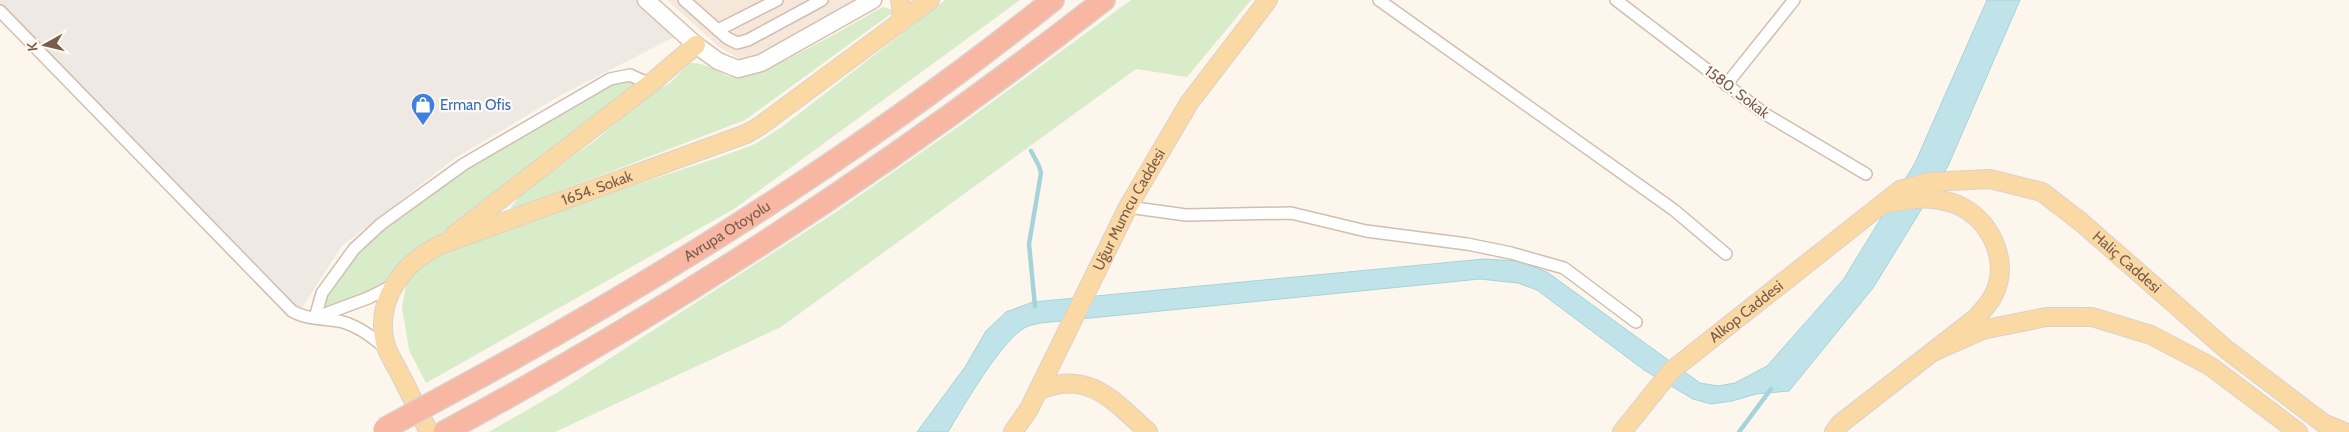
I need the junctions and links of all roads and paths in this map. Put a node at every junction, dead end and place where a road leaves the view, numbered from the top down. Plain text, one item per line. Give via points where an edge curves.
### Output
1 (646, 0) edge
2 (684, 0) edge
3 (777, 0) edge
4 (822, 0) edge
5 (873, 0) edge
6 (900, 0) edge
7 (930, 0) edge
8 (1053, 0) edge
9 (1104, 0) edge
10 (1268, 0) edge
11 (1379, 0) edge
12 (1616, 0) edge
13 (1794, 0) edge
14 (0, 11) edge
15 (900, 23) junction
16 (718, 30) junction
17 (696, 46) junction
18 (650, 84) junction
19 (1726, 85) junction
20 (1866, 174) dead end
21 (1882, 204) junction
22 (1128, 207) junction
23 (440, 245) junction
24 (1726, 254) dead end
25 (394, 285) junction
26 (315, 318) junction
27 (1636, 322) dead end
28 (387, 349) junction
29 (1935, 351) junction
30 (1038, 392) junction
31 (452, 428) edge
32 (382, 431) edge
33 (429, 432) edge
34 (1014, 432) edge
35 (1148, 432) edge
36 (1622, 432) edge
37 (1834, 432) edge
38 (2298, 432) edge
39 (2344, 432) edge

1 - 17 street
2 - 16 street
3 - 16 street
4 - 16 street via 743,43 732,41
5 - 17 street via 747,69 731,68
6 - 15 main road
7 - 15 main road, 1654. Sokak
8 - 32 highway, Avrupa Otoyolu, bridge via 848,151 775,200 661,272
9 - 31 highway, Avrupa Otoyolu via 934,129 769,240 606,341
10 - 22 main road, Uğur Mumcu Caddesi via 1189,103
11 - 24 street via 1674,210
12 - 19 street, 1580. Sokak
13 - 19 street
14 - 26 street via 287,307 298,315
15 - 23 main road, 1654. Sokak via 746,134
17 - 18 main road
18 - 23 main road
18 - 26 street via 630,75 610,79 464,164 412,201 354,249 322,293
19 - 20 street, 1580. Sokak via 1765,114
21 - 29 main road via 1931,199 1962,207 1981,223 2000,253 1993,295 1976,318
21 - 36 main road, Alkop Caddesi via 1671,370
21 - 39 main road, Haliç Caddesi via 1900,190 1951,179 1990,179 2042,192 2081,222 2227,350 2323,423
22 - 27 street via 1186,215 1290,213 1366,231 1511,253 1564,268
22 - 30 main road, Uğur Mumcu Caddesi
23 - 25 main road, 1654. Sokak via 415,259
25 - 26 street
25 - 28 main road, 1654. Sokak via 384,317
26 - 28 street via 355,326
28 - 33 main road, 1654. Sokak
29 - 37 main road
29 - 38 main road via 1991,328 2046,317 2092,317 2151,335 2210,366
30 - 34 main road, Uğur Mumcu Caddesi
30 - 35 main road via 1065,382 1085,384 1106,394

